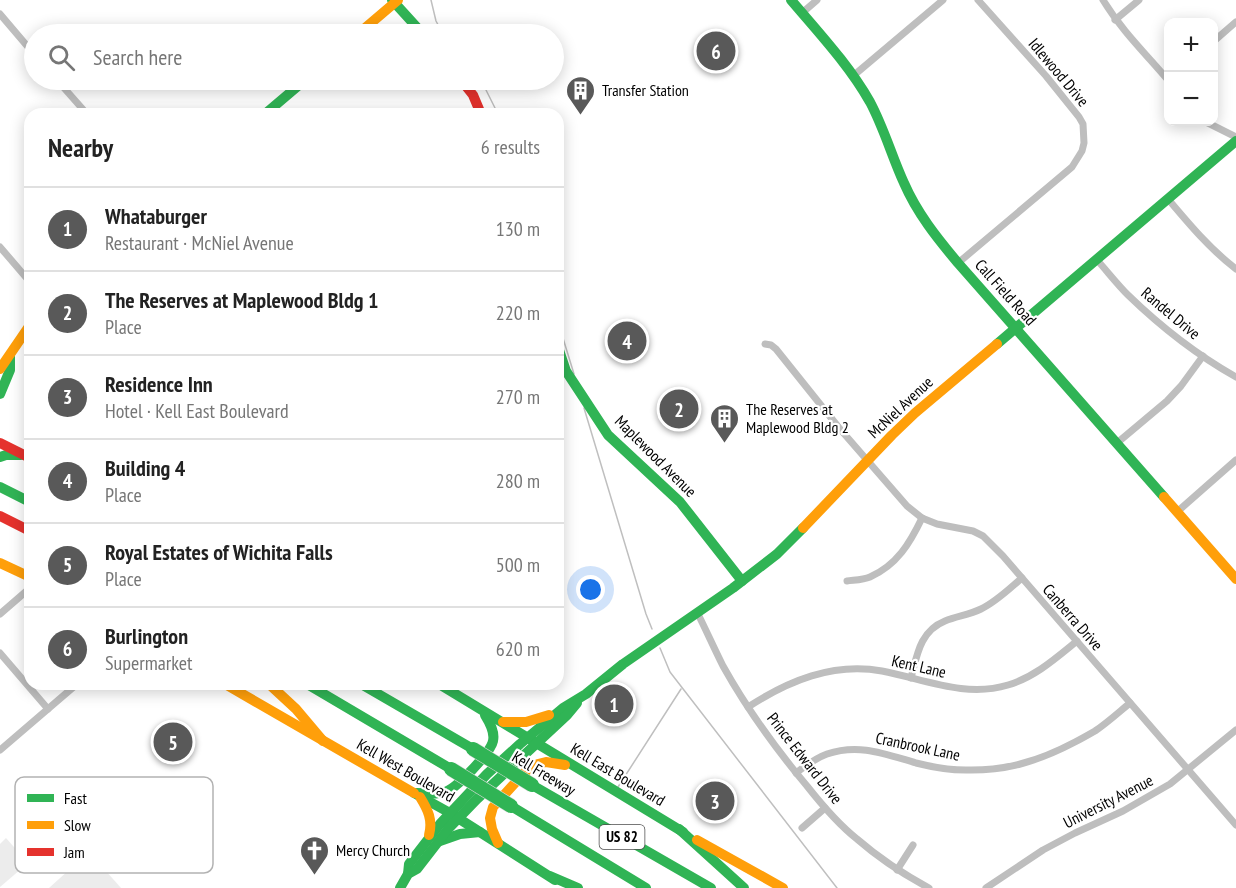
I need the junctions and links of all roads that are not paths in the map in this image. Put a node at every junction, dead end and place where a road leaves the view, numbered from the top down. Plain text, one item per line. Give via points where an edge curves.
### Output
1 (791, 0) edge
2 (817, 0) edge
3 (942, 0) edge
4 (978, 0) edge
5 (1103, 0) edge
6 (1139, 0) edge
7 (395, 1) edge
8 (802, 13) junction
9 (0, 14) edge
10 (1115, 20) junction
11 (1236, 22) edge
12 (369, 24) edge
13 (415, 24) edge
14 (1218, 38) edge
15 (24, 42) edge
16 (1164, 74) edge
17 (854, 76) junction
18 (66, 90) edge
19 (293, 90) edge
20 (469, 90) edge
21 (82, 108) edge
22 (272, 108) edge
23 (478, 108) edge
24 (1213, 126) edge
25 (1236, 139) edge
26 (1168, 200) junction
27 (0, 248) edge
28 (1097, 260) junction
29 (958, 263) junction
30 (1236, 269) edge
31 (24, 275) edge
32 (1016, 329) junction
33 (24, 335) edge
34 (765, 344) dead end
35 (1203, 356) junction
36 (10, 357) junction
37 (564, 365) edge
38 (0, 369) edge
39 (1236, 377) edge
40 (0, 394) edge
41 (1117, 443) junction
42 (1, 446) edge
43 (24, 457) edge
44 (867, 460) junction
45 (1236, 460) edge
46 (0, 487) edge
47 (24, 499) edge
48 (1177, 512) junction
49 (0, 516) edge
50 (922, 518) junction
51 (24, 528) edge
52 (0, 563) edge
53 (24, 574) edge
54 (1022, 578) junction
55 (1236, 579) edge
56 (742, 580) junction
57 (847, 581) dead end
58 (24, 593) edge
59 (697, 612) junction
60 (0, 614) edge
61 (1077, 641) junction
62 (0, 653) edge
63 (911, 678) junction
64 (24, 682) edge
65 (31, 690) edge
66 (70, 690) edge
67 (235, 690) edge
68 (275, 690) edge
69 (318, 690) edge
70 (371, 690) edge
71 (449, 690) edge
72 (586, 694) junction
73 (1130, 703) junction
74 (748, 707) junction
75 (562, 708) junction
76 (48, 710) junction
77 (483, 711) junction
78 (501, 722) junction
79 (553, 728) junction
80 (1236, 730) edge
81 (323, 741) junction
82 (531, 741) junction
83 (0, 750) edge
84 (561, 759) junction
85 (574, 767) junction
86 (1189, 770) junction
87 (796, 773) junction
88 (417, 795) junction
89 (825, 808) junction
90 (454, 816) junction
91 (1236, 825) edge
92 (802, 828) dead end
93 (679, 829) junction
94 (480, 832) junction
95 (432, 842) junction
96 (499, 844) junction
97 (913, 845) dead end
98 (897, 870) junction
99 (550, 876) junction
100 (400, 888) edge
101 (568, 888) edge
102 (578, 888) edge
103 (646, 888) edge
104 (711, 888) edge
105 (744, 888) edge
106 (783, 888) edge
107 (929, 888) edge
108 (986, 888) edge

1 - 8 main road, Call Field Road
2 - 8 street
3 - 17 street
4 - 29 street, Idlewood Drive via 1069,103 1083,124 1084,143 1072,166
5 - 10 street
6 - 10 street
7 - 12 main road
7 - 13 main road
8 - 17 main road, Call Field Road
9 - 15 street
10 - 16 street
11 - 14 street
17 - 29 main road, Call Field Road via 882,126 918,212
18 - 21 street
19 - 22 main road
20 - 23 main road
24 - 25 street
25 - 26 main road, McNiel Avenue
26 - 28 main road, McNiel Avenue
26 - 30 street
27 - 31 street
28 - 32 main road, McNiel Avenue
28 - 35 street, Randel Drive via 1127,294
29 - 32 main road, Call Field Road
32 - 41 main road, Call Field Road
32 - 44 main road, McNiel Avenue via 915,413
33 - 36 main road
34 - 44 street, Canberra Drive via 776,349
35 - 39 street, Randel Drive
35 - 41 street via 1167,401
36 - 38 main road
36 - 40 main road via 10,370
37 - 56 main road, Maplewood Avenue via 608,435 680,502
41 - 48 main road, Call Field Road
42 - 43 main road via 6,455
44 - 50 street, Canberra Drive
44 - 56 main road, McNiel Avenue via 789,543
45 - 48 street
46 - 47 main road
48 - 55 main road, Call Field Road
49 - 51 main road
50 - 54 street, Canberra Drive via 983,536
50 - 57 street via 911,541 889,565 868,577
52 - 53 main road
54 - 61 street, Canberra Drive
54 - 63 street via 982,609 936,626 918,649
56 - 59 main road, McNiel Avenue
58 - 60 street
59 - 72 main road, McNiel Avenue
59 - 74 street, Prince Edward Drive
61 - 63 street, Kent Lane via 1030,677 1006,686 956,689
61 - 73 street, Canberra Drive
62 - 64 street
63 - 74 street, Kent Lane via 857,668 826,672 791,682
65 - 76 street
66 - 76 street
67 - 81 main road, Kell West Boulevard
68 - 81 main road
69 - 103 main road, US 82, bridge
70 - 104 main road, Kell Freeway / US 82, bridge
71 - 77 main road, Kell East Boulevard
72 - 75 main road, McNiel Avenue
72 - 79 main road, McNiel Avenue
73 - 86 street, Canberra Drive
73 - 87 street, Cranbrook Lane via 1094,732 1056,752 996,770 942,768 866,749 827,754
74 - 87 street, Prince Edward Drive
75 - 78 main road via 538,720 520,724
75 - 82 main road, McNiel Avenue
76 - 83 street
77 - 78 main road, Kell East Boulevard
77 - 88 main road via 494,731 492,748 450,790
78 - 82 main road, Kell East Boulevard
79 - 82 main road, McNiel Avenue
79 - 84 main road via 550,742
80 - 86 street, University Avenue
81 - 88 main road, Kell West Boulevard
82 - 84 main road, Kell East Boulevard
82 - 90 main road, McNiel Avenue via 477,799
84 - 85 main road, Kell East Boulevard
85 - 93 main road, Kell East Boulevard
85 - 96 main road via 546,762 525,772 493,807 490,818
86 - 91 street, Canberra Drive
86 - 108 street, University Avenue via 1123,811 1042,850
87 - 89 street, Prince Edward Drive
88 - 90 main road, Kell West Boulevard
88 - 95 main road via 429,812
89 - 92 street
89 - 98 street, Prince Edward Drive via 855,838
90 - 94 main road, Kell West Boulevard
90 - 95 main road, McNiel Avenue
93 - 105 main road
93 - 106 main road, Kell East Boulevard
94 - 95 main road
94 - 96 main road, Kell West Boulevard
95 - 100 main road, McNiel Avenue
96 - 99 main road, Kell West Boulevard
97 - 98 street
98 - 107 street, Prince Edward Drive
99 - 101 main road, Kell West Boulevard
99 - 102 main road

